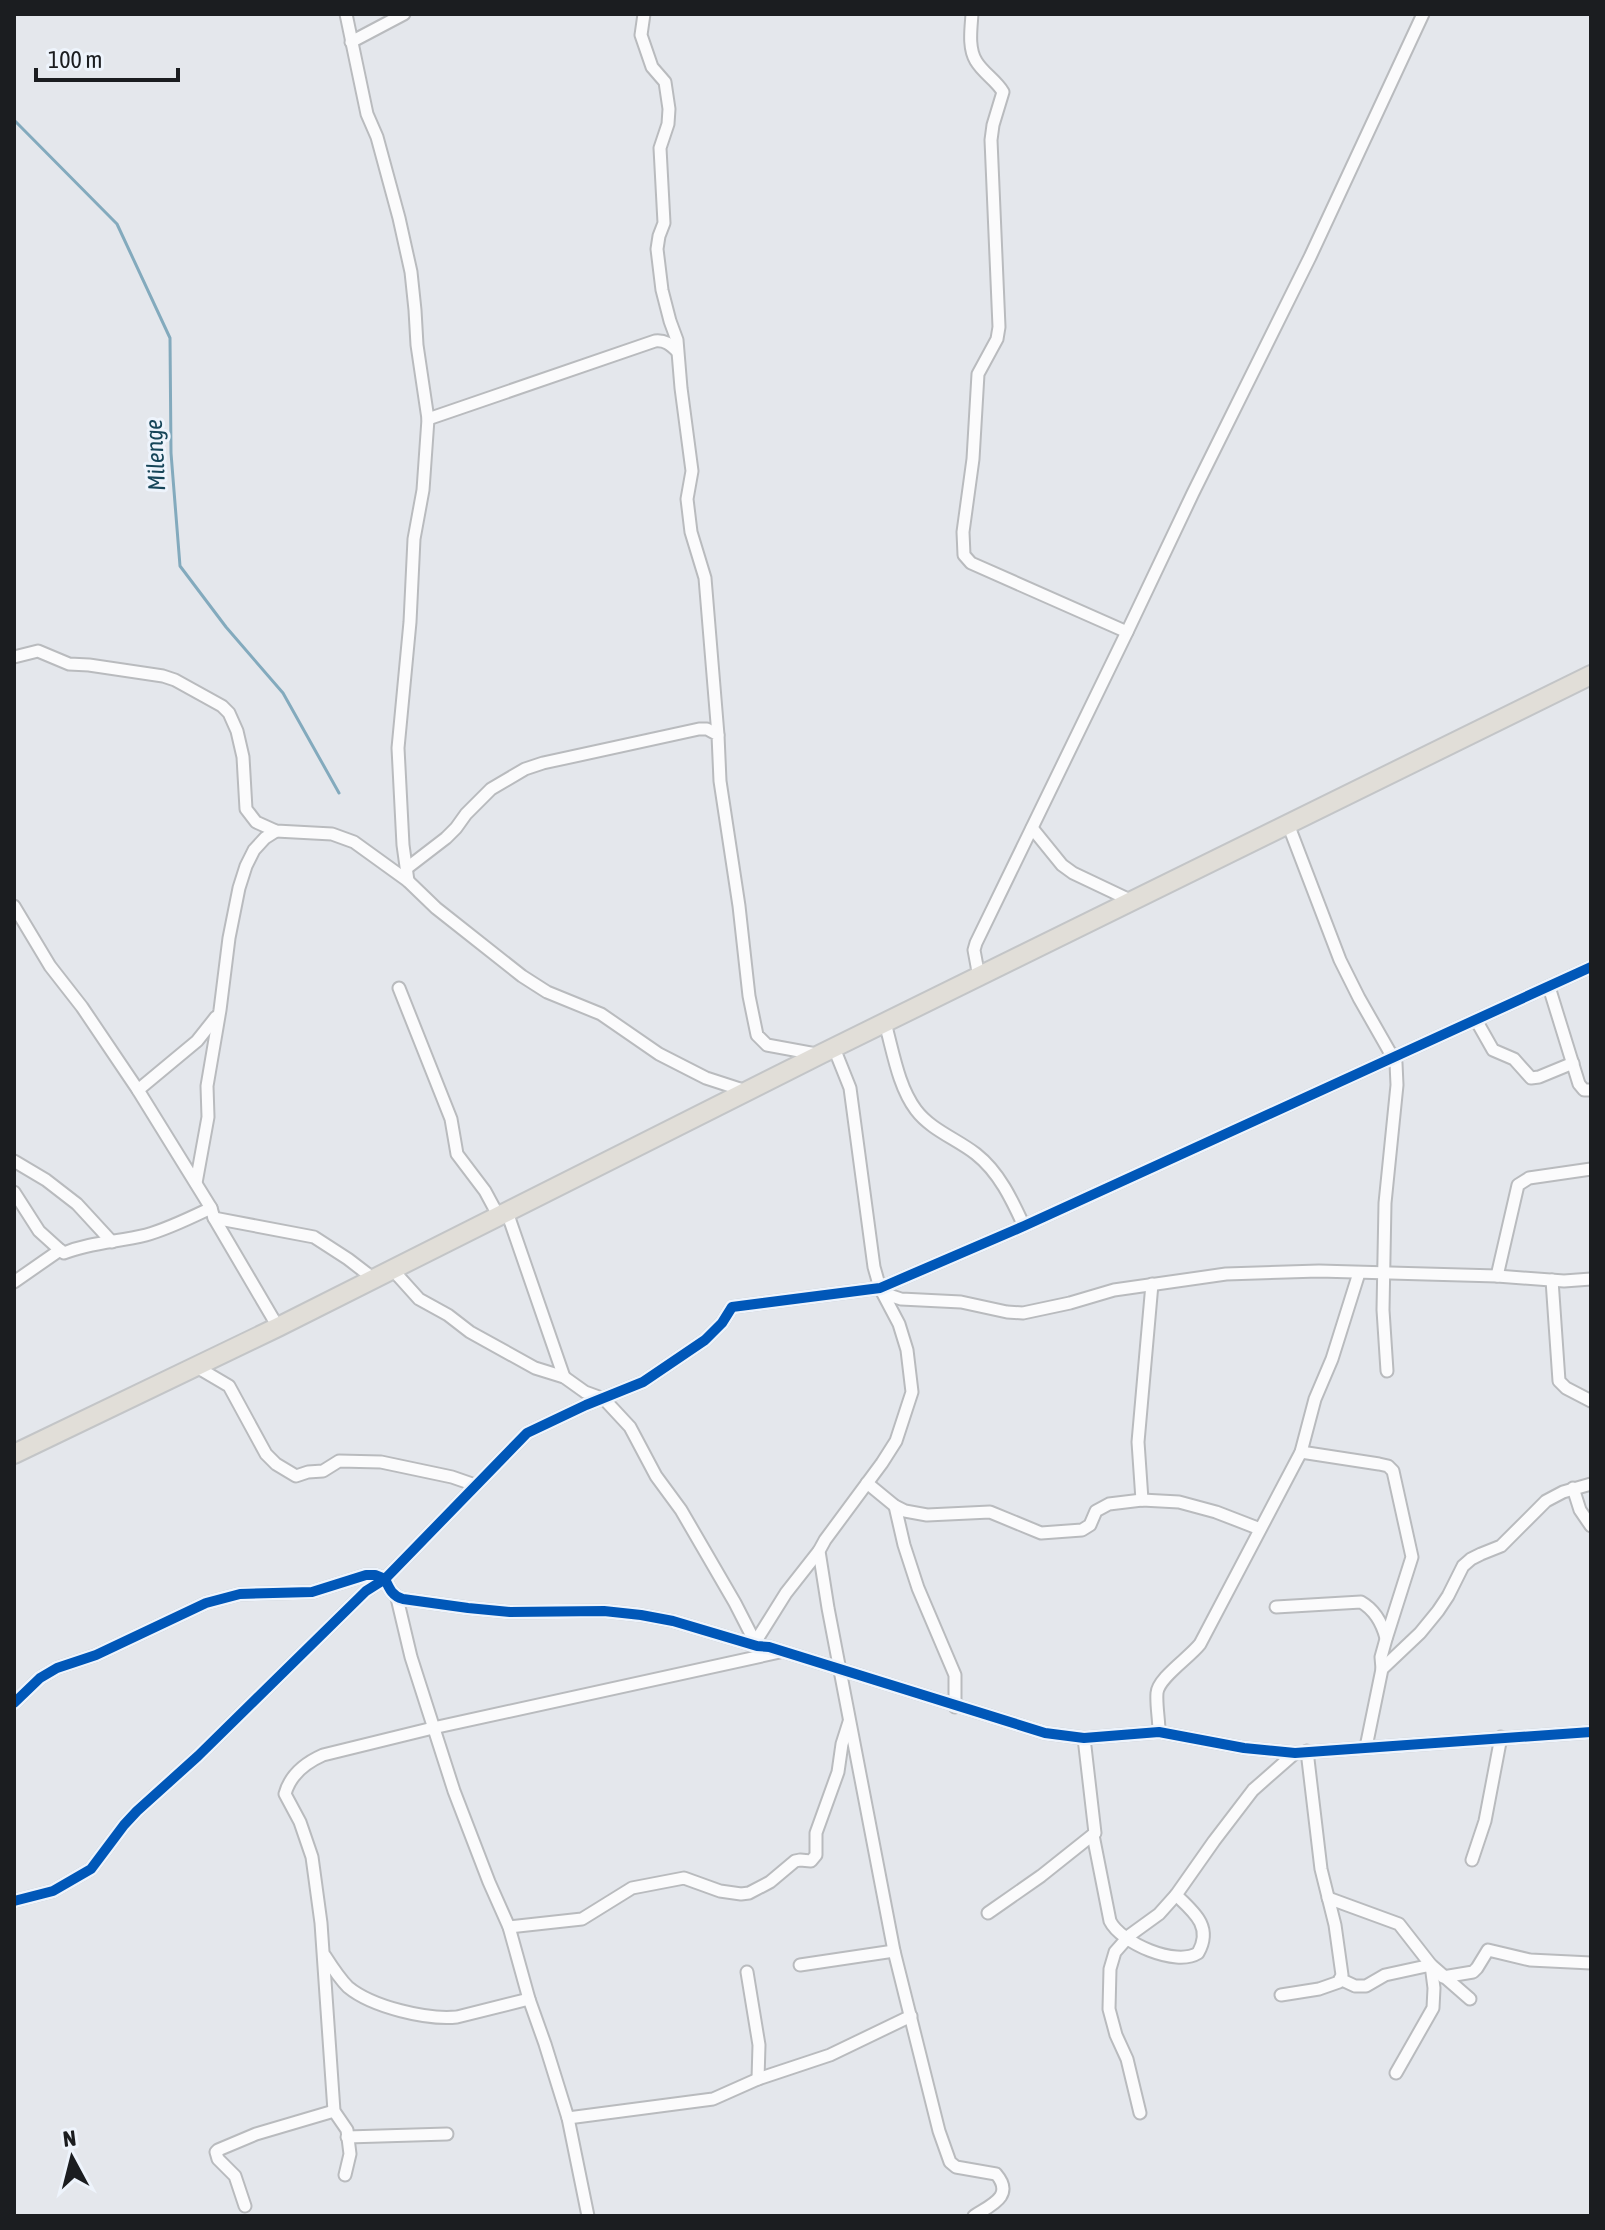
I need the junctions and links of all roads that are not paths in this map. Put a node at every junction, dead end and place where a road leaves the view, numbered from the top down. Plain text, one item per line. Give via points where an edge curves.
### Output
1 (346, 14) edge
2 (404, 14) edge
3 (644, 14) edge
4 (972, 14) edge
5 (1423, 14) edge
6 (351, 42) junction
7 (677, 351) junction
8 (428, 419) junction
9 (1127, 632) junction
10 (14, 657) edge
11 (1591, 675) edge
12 (718, 735) junction
13 (1288, 824) junction
14 (1032, 828) junction
15 (276, 831) junction
16 (407, 868) junction
17 (408, 881) junction
18 (1133, 902) junction
19 (14, 906) edge
20 (1591, 967) edge
21 (979, 977) junction
22 (1549, 987) junction
23 (399, 988) dead end
24 (220, 1010) junction
25 (1476, 1020) junction
26 (885, 1023) junction
27 (827, 1051) junction
28 (1392, 1058) junction
29 (1573, 1063) junction
30 (138, 1090) junction
31 (1591, 1090) edge
32 (747, 1091) junction
33 (14, 1161) edge
34 (1591, 1169) edge
35 (196, 1183) junction
36 (14, 1192) edge
37 (212, 1213) junction
38 (503, 1214) junction
39 (1024, 1226) junction
40 (112, 1242) junction
41 (60, 1250) junction
42 (392, 1269) junction
43 (1385, 1272) junction
44 (1359, 1273) junction
45 (1497, 1276) junction
46 (374, 1279) junction
47 (1591, 1279) edge
48 (1552, 1280) junction
49 (14, 1282) edge
50 (1152, 1284) junction
51 (880, 1288) junction
52 (278, 1327) junction
53 (195, 1366) junction
54 (1387, 1371) dead end
55 (564, 1377) junction
56 (604, 1399) junction
57 (1591, 1401) edge
58 (1301, 1452) junction
59 (14, 1454) edge
60 (867, 1483) junction
61 (1591, 1484) edge
62 (475, 1485) junction
63 (1573, 1488) junction
64 (1142, 1500) junction
65 (895, 1506) junction
66 (1591, 1526) edge
67 (1260, 1529) junction
68 (819, 1551) junction
69 (385, 1579) junction
70 (397, 1598) junction
71 (1276, 1607) dead end
72 (1386, 1639) junction
73 (756, 1644) junction
74 (781, 1652) junction
75 (1382, 1669) junction
76 (840, 1670) junction
77 (14, 1703) edge
78 (955, 1707) junction
79 (849, 1721) junction
80 (433, 1728) junction
81 (1159, 1732) junction
82 (1591, 1732) edge
83 (1501, 1737) junction
84 (1084, 1738) junction
85 (1366, 1747) junction
86 (1301, 1752) junction
87 (1093, 1835) junction
88 (1472, 1860) dead end
89 (1176, 1895) junction
90 (1328, 1898) junction
91 (14, 1901) edge
92 (988, 1913) dead end
93 (509, 1927) junction
94 (1126, 1939) junction
95 (894, 1951) junction
96 (324, 1954) junction
97 (1591, 1963) edge
98 (800, 1965) dead end
99 (1431, 1965) junction
100 (747, 1972) dead end
101 (1443, 1977) junction
102 (1340, 1979) junction
103 (1281, 1995) dead end
104 (529, 1999) junction
105 (1470, 1999) dead end
106 (911, 2016) junction
107 (1396, 2073) dead end
108 (758, 2079) junction
109 (334, 2111) junction
110 (1140, 2113) dead end
111 (568, 2118) junction
112 (447, 2134) dead end
113 (347, 2137) junction
114 (345, 2175) dead end
115 (245, 2206) dead end
116 (588, 2216) edge
117 (974, 2216) edge

1 - 6 street
2 - 6 street
3 - 7 street via 641,35 652,67 665,82 669,109 660,148 664,223 657,249
4 - 9 street via 975,60 1003,92 991,140 999,327 978,374 964,555 971,563
5 - 9 street
6 - 8 street via 408,259
7 - 8 street via 655,341
7 - 12 street via 692,471 687,499 705,578
8 - 16 street via 398,748
9 - 14 street
10 - 15 street via 38,651 69,664 163,676 222,706 237,731 246,809 256,822
11 - 13 main road
12 - 16 street via 699,729 525,769 491,789 446,838
12 - 27 street via 757,1035 767,1045 793,1051
13 - 18 main road
13 - 28 street via 1340,960
14 - 18 street via 1062,865
14 - 21 street via 976,943
15 - 17 street via 346,839
15 - 24 street via 254,850 239,888
16 - 17 street
17 - 32 street via 547,992 601,1014 706,1078
18 - 21 main road
19 - 30 street
20 - 22 street
21 - 26 main road
22 - 25 street
22 - 29 street
23 - 38 street via 451,1119 457,1154
24 - 30 street via 197,1041
24 - 35 street
25 - 28 street
25 - 29 street via 1493,1050 1514,1059 1531,1078
26 - 27 main road
26 - 39 street via 918,1114 991,1169
27 - 32 main road
27 - 51 street via 850,1088
28 - 39 street
28 - 43 street via 1397,1085 1385,1203
29 - 31 street via 1579,1084
30 - 35 street
32 - 38 main road
33 - 40 street via 77,1204
34 - 45 street via 1529,1178 1518,1185
35 - 37 street
36 - 41 street via 39,1231
37 - 40 street
37 - 46 street via 314,1237
37 - 52 street
38 - 42 main road
38 - 55 street
39 - 51 street
40 - 41 street
41 - 49 street
42 - 46 main road
42 - 55 street via 419,1299 470,1332 535,1368
43 - 44 street
43 - 45 street
43 - 54 street
44 - 50 street via 1226,1274
44 - 58 street
45 - 48 street
46 - 52 main road
47 - 48 street
48 - 57 street via 1559,1381
50 - 51 street via 1023,1313 901,1299
50 - 64 street via 1138,1442
51 - 56 street via 732,1307 705,1340 643,1382
51 - 60 street via 899,1324 912,1392 896,1441
52 - 53 main road
53 - 59 main road
53 - 62 street via 229,1386 266,1454 296,1476 323,1471 339,1461 381,1462
55 - 56 street
56 - 62 street via 527,1433
56 - 73 street via 630,1427
58 - 67 street
58 - 72 street via 1379,1464 1393,1471 1412,1557
60 - 65 street
60 - 68 street
61 - 63 street
62 - 69 street
63 - 66 street
63 - 75 street via 1546,1501 1501,1546 1463,1566 1420,1633
64 - 65 street via 1109,1504 1082,1530 1041,1533 990,1512 927,1515
64 - 67 street via 1179,1502
65 - 78 street via 918,1588 955,1675
67 - 81 street via 1200,1644 1160,1682
68 - 73 street
68 - 76 street
69 - 70 street
69 - 77 street via 366,1575 312,1592 240,1594 206,1603 57,1668
69 - 91 street via 366,1591 137,1811 91,1869 53,1891
70 - 73 street via 510,1612 641,1615
70 - 80 street
71 - 72 street via 1361,1602 1378,1617
72 - 75 street
73 - 74 street
74 - 76 street
74 - 80 street
75 - 85 street
76 - 78 street
76 - 79 street
78 - 84 street via 1045,1733
79 - 93 street via 811,1861 795,1861 749,1893 720,1891 684,1878 632,1888 582,1919
79 - 95 street
80 - 93 street
80 - 96 street via 323,1755 307,1762 287,1786 285,1798 312,1857
81 - 84 street
81 - 86 street
82 - 83 street
83 - 85 street
83 - 88 street
84 - 87 street
85 - 86 street
86 - 89 street via 1253,1790
86 - 90 street
87 - 92 street
87 - 94 street via 1110,1921
89 - 94 street
89 - 94 street via 1203,1928 1198,1953 1186,1959 1170,1956
90 - 99 street via 1399,1924
90 - 102 street
93 - 104 street
94 - 110 street via 1112,1957 1108,1999
95 - 98 street
95 - 106 street
96 - 104 street via 357,1993 416,2013 457,2017
96 - 109 street
97 - 101 street via 1530,1960 1488,1950 1473,1972
99 - 101 street
99 - 102 street via 1385,1975 1366,1986
99 - 107 street via 1433,2008
100 - 108 street via 759,2045
101 - 105 street
102 - 103 street via 1319,1989
104 - 111 street
106 - 108 street via 830,2055
106 - 117 street via 950,2162 996,2174 1003,2187 1002,2195
108 - 111 street via 702,2102
109 - 113 street
109 - 115 street via 216,2152 235,2176
111 - 116 street
112 - 113 street
113 - 114 street

